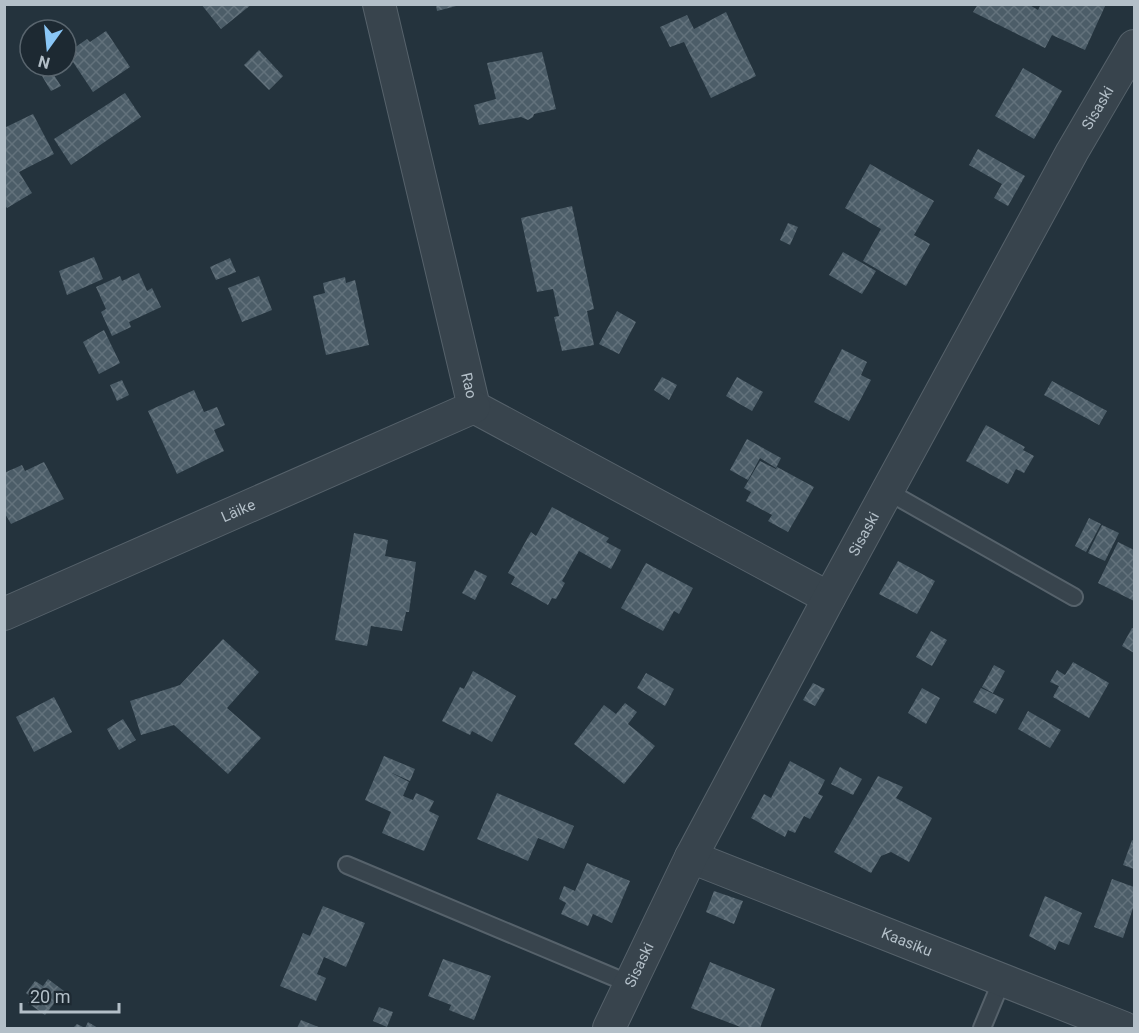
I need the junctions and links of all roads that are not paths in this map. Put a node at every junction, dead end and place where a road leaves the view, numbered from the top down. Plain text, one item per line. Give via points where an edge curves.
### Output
1 (379, 4) edge
2 (1134, 46) edge
3 (474, 407) junction
4 (887, 491) junction
5 (1074, 597) dead end
6 (829, 598) junction
7 (4, 614) edge
8 (691, 857) junction
9 (347, 865) dead end
10 (1002, 980) junction
11 (630, 984) junction
12 (609, 1029) edge
13 (982, 1029) edge
14 (1124, 1029) edge

1 - 3 street, Rao
2 - 4 street, Sisaski
3 - 6 street, Rao
3 - 7 street, Läike
4 - 5 lane
4 - 6 street, Sisaski
6 - 8 street, Sisaski
8 - 10 street, Kaasiku
8 - 11 street, Sisaski
9 - 11 lane
10 - 13 lane
10 - 14 street, Kaasiku
11 - 12 street, Sisaski

